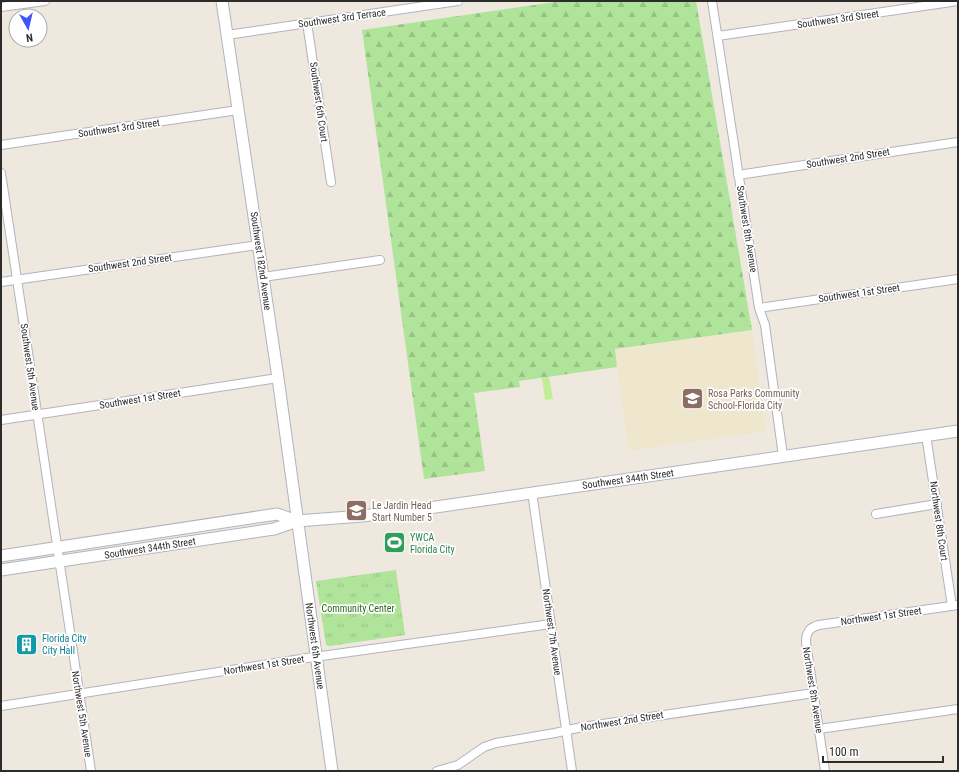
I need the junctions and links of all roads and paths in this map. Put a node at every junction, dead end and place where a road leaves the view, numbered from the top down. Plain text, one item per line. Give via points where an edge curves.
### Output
1 (45, 1) edge
2 (222, 1) edge
3 (458, 1) edge
4 (712, 1) edge
5 (958, 1) edge
6 (1, 7) edge
7 (307, 23) junction
8 (227, 35) junction
9 (718, 36) junction
10 (238, 110) junction
11 (958, 142) edge
12 (1, 146) edge
13 (1, 173) edge
14 (738, 175) junction
15 (331, 182) dead end
16 (258, 245) junction
17 (380, 260) dead end
18 (263, 277) junction
19 (958, 279) edge
20 (17, 280) junction
21 (1, 282) edge
22 (759, 308) junction
23 (278, 378) junction
24 (37, 415) junction
25 (1, 420) edge
26 (958, 431) edge
27 (926, 435) junction
28 (783, 456) junction
29 (532, 492) junction
30 (937, 504) junction
31 (876, 514) dead end
32 (297, 521) junction
33 (57, 547) junction
34 (1, 556) edge
35 (59, 561) junction
36 (1, 570) edge
37 (955, 606) edge
38 (551, 624) junction
39 (808, 632) joint
40 (316, 657) junction
41 (814, 693) junction
42 (79, 694) junction
43 (1, 706) edge
44 (958, 709) edge
45 (819, 729) junction
46 (566, 731) junction
47 (91, 771) edge
48 (332, 771) edge
49 (437, 771) edge
50 (572, 771) edge
51 (825, 771) edge

1 - 6 street
2 - 8 main road, Southwest 182nd Avenue
3 - 7 street, Southwest 3rd Terrace
4 - 9 street, Southwest 8th Avenue
5 - 9 street, Southwest 3rd Street
7 - 8 street, Southwest 3rd Terrace
7 - 15 street, Southwest 6th Court
8 - 10 main road, Southwest 182nd Avenue
9 - 14 street, Southwest 8th Avenue
10 - 12 street, Southwest 3rd Street
10 - 16 main road, Southwest 182nd Avenue
11 - 14 street, Southwest 2nd Street
13 - 20 street, Southwest 5th Avenue
14 - 22 street, Southwest 8th Avenue
16 - 18 main road, Southwest 182nd Avenue
16 - 20 street, Southwest 2nd Street
17 - 18 street
18 - 23 main road, Southwest 182nd Avenue
19 - 22 street, Southwest 1st Street
20 - 21 street, Southwest 2nd Street
20 - 24 street, Southwest 5th Avenue
22 - 28 street, Southwest 8th Avenue via 765,325
23 - 24 street, Southwest 1st Street
23 - 32 main road, Southwest 182nd Avenue
24 - 25 street, Southwest 1st Street
24 - 33 street, Southwest 5th Avenue
26 - 27 main road, Southwest 344th Street
27 - 28 main road, Southwest 344th Street
27 - 30 street, Northwest 8th Court
28 - 29 main road, Southwest 344th Street
29 - 32 main road, Southwest 344th Street via 398,512
29 - 38 street, Northwest 7th Avenue
30 - 31 street
30 - 37 street, Northwest 8th Court
32 - 33 main road, Southwest 344th Street via 277,514
32 - 35 main road, Southwest 344th Street via 279,528
32 - 40 main road, Northwest 6th Avenue
33 - 34 main road, Southwest 344th Street
33 - 35 street, Southwest 5th Avenue
35 - 36 main road, Southwest 344th Street
35 - 42 street, Northwest 5th Avenue
37 - 39 street, Northwest 1st Street via 819,625
38 - 40 street, Northwest 1st Street
38 - 46 street, Northwest 7th Avenue
39 - 41 street, Northwest 8th Avenue via 806,642
40 - 42 street, Northwest 1st Street
40 - 48 main road, Northwest 6th Avenue
41 - 45 street, Northwest 8th Avenue
41 - 46 street, Northwest 2nd Street
42 - 43 street, Northwest 1st Street
42 - 47 street, Northwest 5th Avenue
44 - 45 street
45 - 51 street, Northwest 8th Avenue
46 - 49 street, Northwest 2nd Street via 496,742 458,765
46 - 50 street, Northwest 7th Avenue

